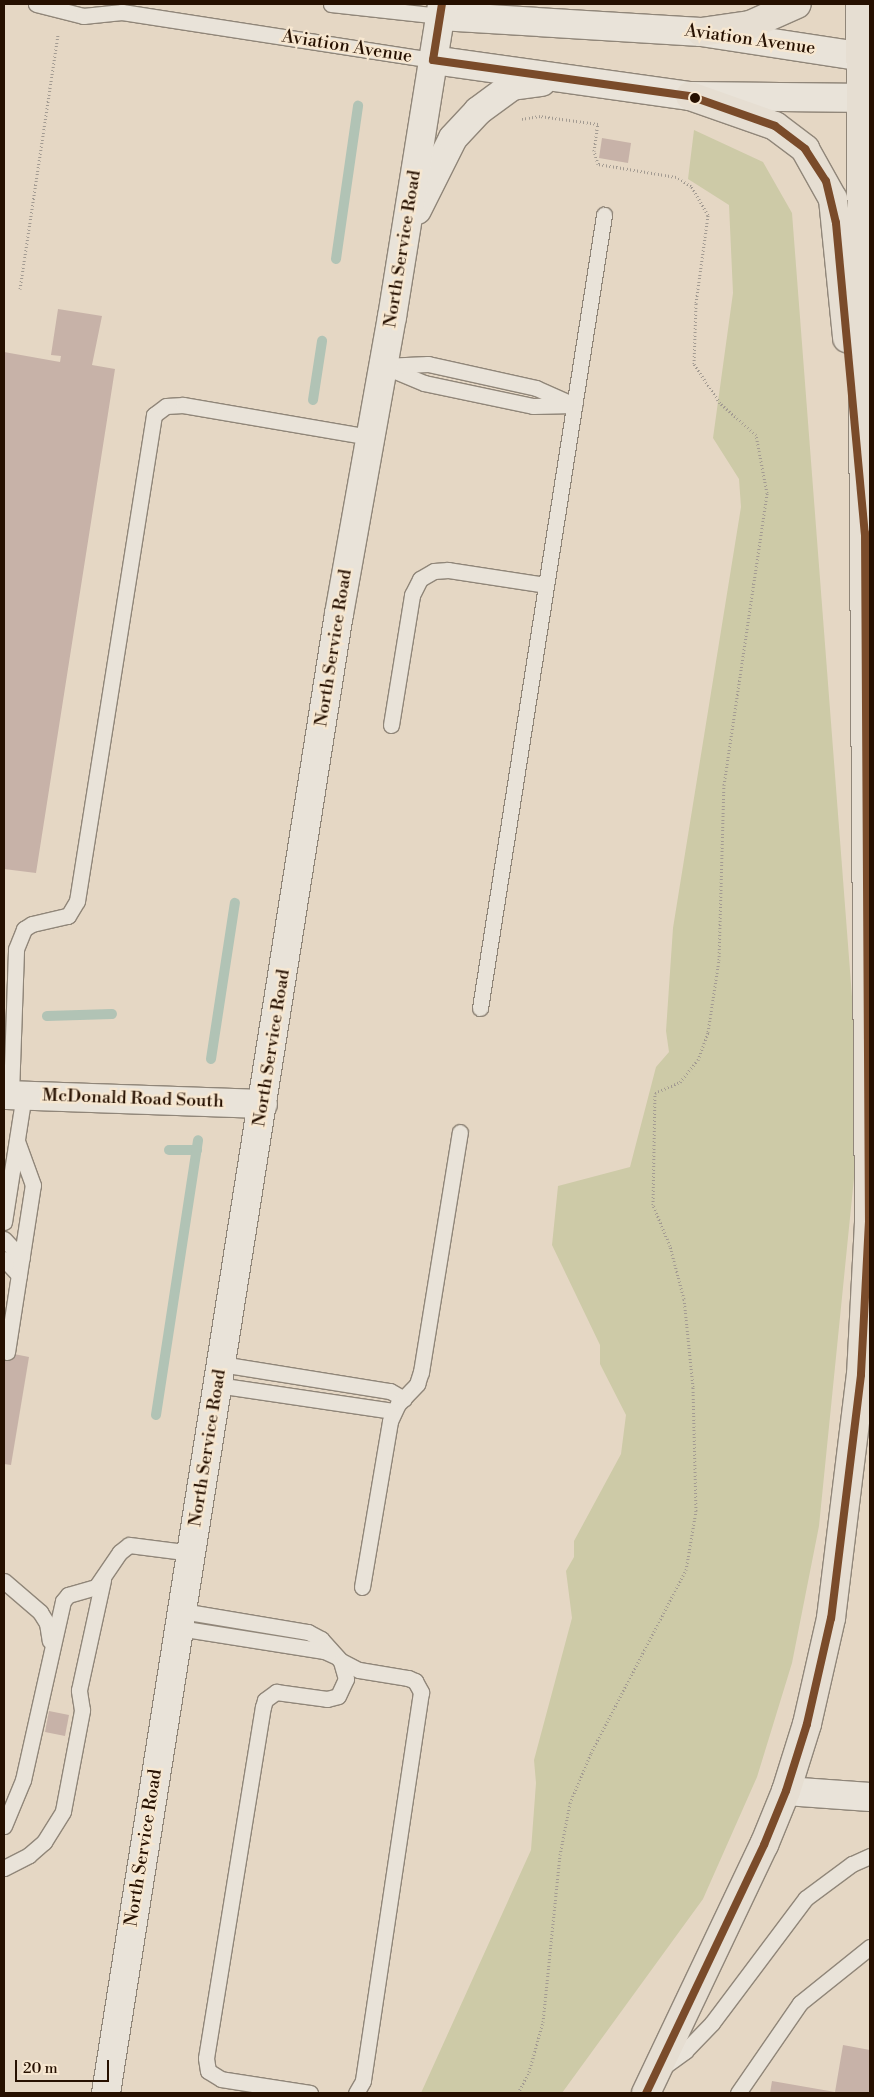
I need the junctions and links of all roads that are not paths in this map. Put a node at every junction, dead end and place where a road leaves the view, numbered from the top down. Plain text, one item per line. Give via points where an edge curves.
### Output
1 (36, 4) edge
2 (105, 4) edge
3 (331, 4) edge
4 (533, 4) edge
5 (797, 4) edge
6 (860, 4) edge
7 (441, 10) edge
8 (122, 12) junction
9 (584, 25) junction
10 (701, 32) junction
11 (866, 58) edge
12 (433, 60) junction
13 (569, 78) junction
14 (690, 96) junction
15 (866, 97) edge
16 (604, 215) dead end
17 (406, 233) junction
18 (383, 366) junction
19 (574, 405) junction
20 (370, 437) junction
21 (865, 533) junction
22 (546, 585) junction
23 (391, 725) dead end
24 (480, 1008) dead end
25 (13, 1095) edge
26 (263, 1104) junction
27 (460, 1132) dead end
28 (17, 1141) junction
29 (4, 1162) edge
30 (5, 1204) edge
31 (4, 1220) edge
32 (870, 1223) edge
33 (28, 1225) junction
34 (4, 1239) edge
35 (25, 1241) junction
36 (22, 1258) junction
37 (4, 1259) edge
38 (19, 1275) junction
39 (7, 1352) dead end
40 (219, 1375) junction
41 (404, 1399) junction
42 (393, 1411) junction
43 (192, 1553) junction
44 (103, 1580) junction
45 (4, 1581) edge
46 (362, 1588) dead end
47 (181, 1619) junction
48 (51, 1655) junction
49 (339, 1660) junction
50 (786, 1791) junction
51 (870, 1797) edge
52 (4, 1826) edge
53 (870, 1856) edge
54 (4, 1868) edge
55 (870, 1947) edge
56 (659, 2070) junction
57 (106, 2093) edge
58 (310, 2093) edge
59 (356, 2093) edge
60 (646, 2093) edge
61 (738, 2093) edge

1 - 8 lane via 57,12 83,16
2 - 8 lane
3 - 7 lane, Aviation Avenue
4 - 9 street
5 - 10 main road via 750,25
6 - 11 main road
7 - 9 street, Aviation Avenue
7 - 12 street, North Service Road
8 - 12 lane, Aviation Avenue
9 - 10 street, Aviation Avenue
10 - 11 street, Aviation Avenue
11 - 15 main road
12 - 13 street, Aviation Avenue
12 - 17 street, North Service Road
13 - 14 street, Aviation Avenue
13 - 17 street via 512,86 478,111 453,138
14 - 15 street, Aviation Avenue
14 - 21 main road via 786,133 805,149 826,181 836,223
15 - 21 main road
16 - 19 lane
17 - 18 street, North Service Road
18 - 19 lane via 424,383 533,406
18 - 20 street, North Service Road
19 - 22 lane
20 - 25 lane via 183,405 166,406 154,415 77,901 68,916 32,924 24,929 16,949
20 - 26 street, North Service Road
21 - 32 main road
22 - 23 lane via 448,570 434,570 420,579 412,595
22 - 24 lane
25 - 26 street, McDonald Road South
25 - 28 lane
26 - 40 street, North Service Road
27 - 41 lane via 421,1372 417,1384
28 - 29 lane
28 - 30 lane
28 - 33 lane via 33,1186
30 - 31 lane
30 - 33 lane
31 - 35 lane
32 - 50 main road via 861,1374 831,1618 807,1724
33 - 35 lane
34 - 36 lane
35 - 36 lane
36 - 38 lane
37 - 38 lane
38 - 39 lane
40 - 41 lane via 390,1391
40 - 42 lane
40 - 43 street, North Service Road
41 - 42 lane
42 - 46 lane
43 - 44 lane via 129,1545 120,1552
43 - 47 street, North Service Road
44 - 48 lane via 96,1587 68,1595 64,1600
44 - 54 lane via 79,1690 82,1710 63,1811 44,1842 29,1855
45 - 48 lane via 40,1612 47,1623
47 - 49 lane via 308,1632 321,1639
47 - 57 street, North Service Road
48 - 52 lane via 23,1780
49 - 58 lane via 346,1679 338,1696 327,1699 276,1692 265,1700 206,2058 208,2071 221,2079
49 - 59 lane via 359,1670 408,1678 415,1681 421,1692 363,2081
50 - 51 street
50 - 56 main road via 744,1890
53 - 56 lane via 852,1864 806,1898 712,2023 685,2051
55 - 61 lane via 800,2003
56 - 60 main road

